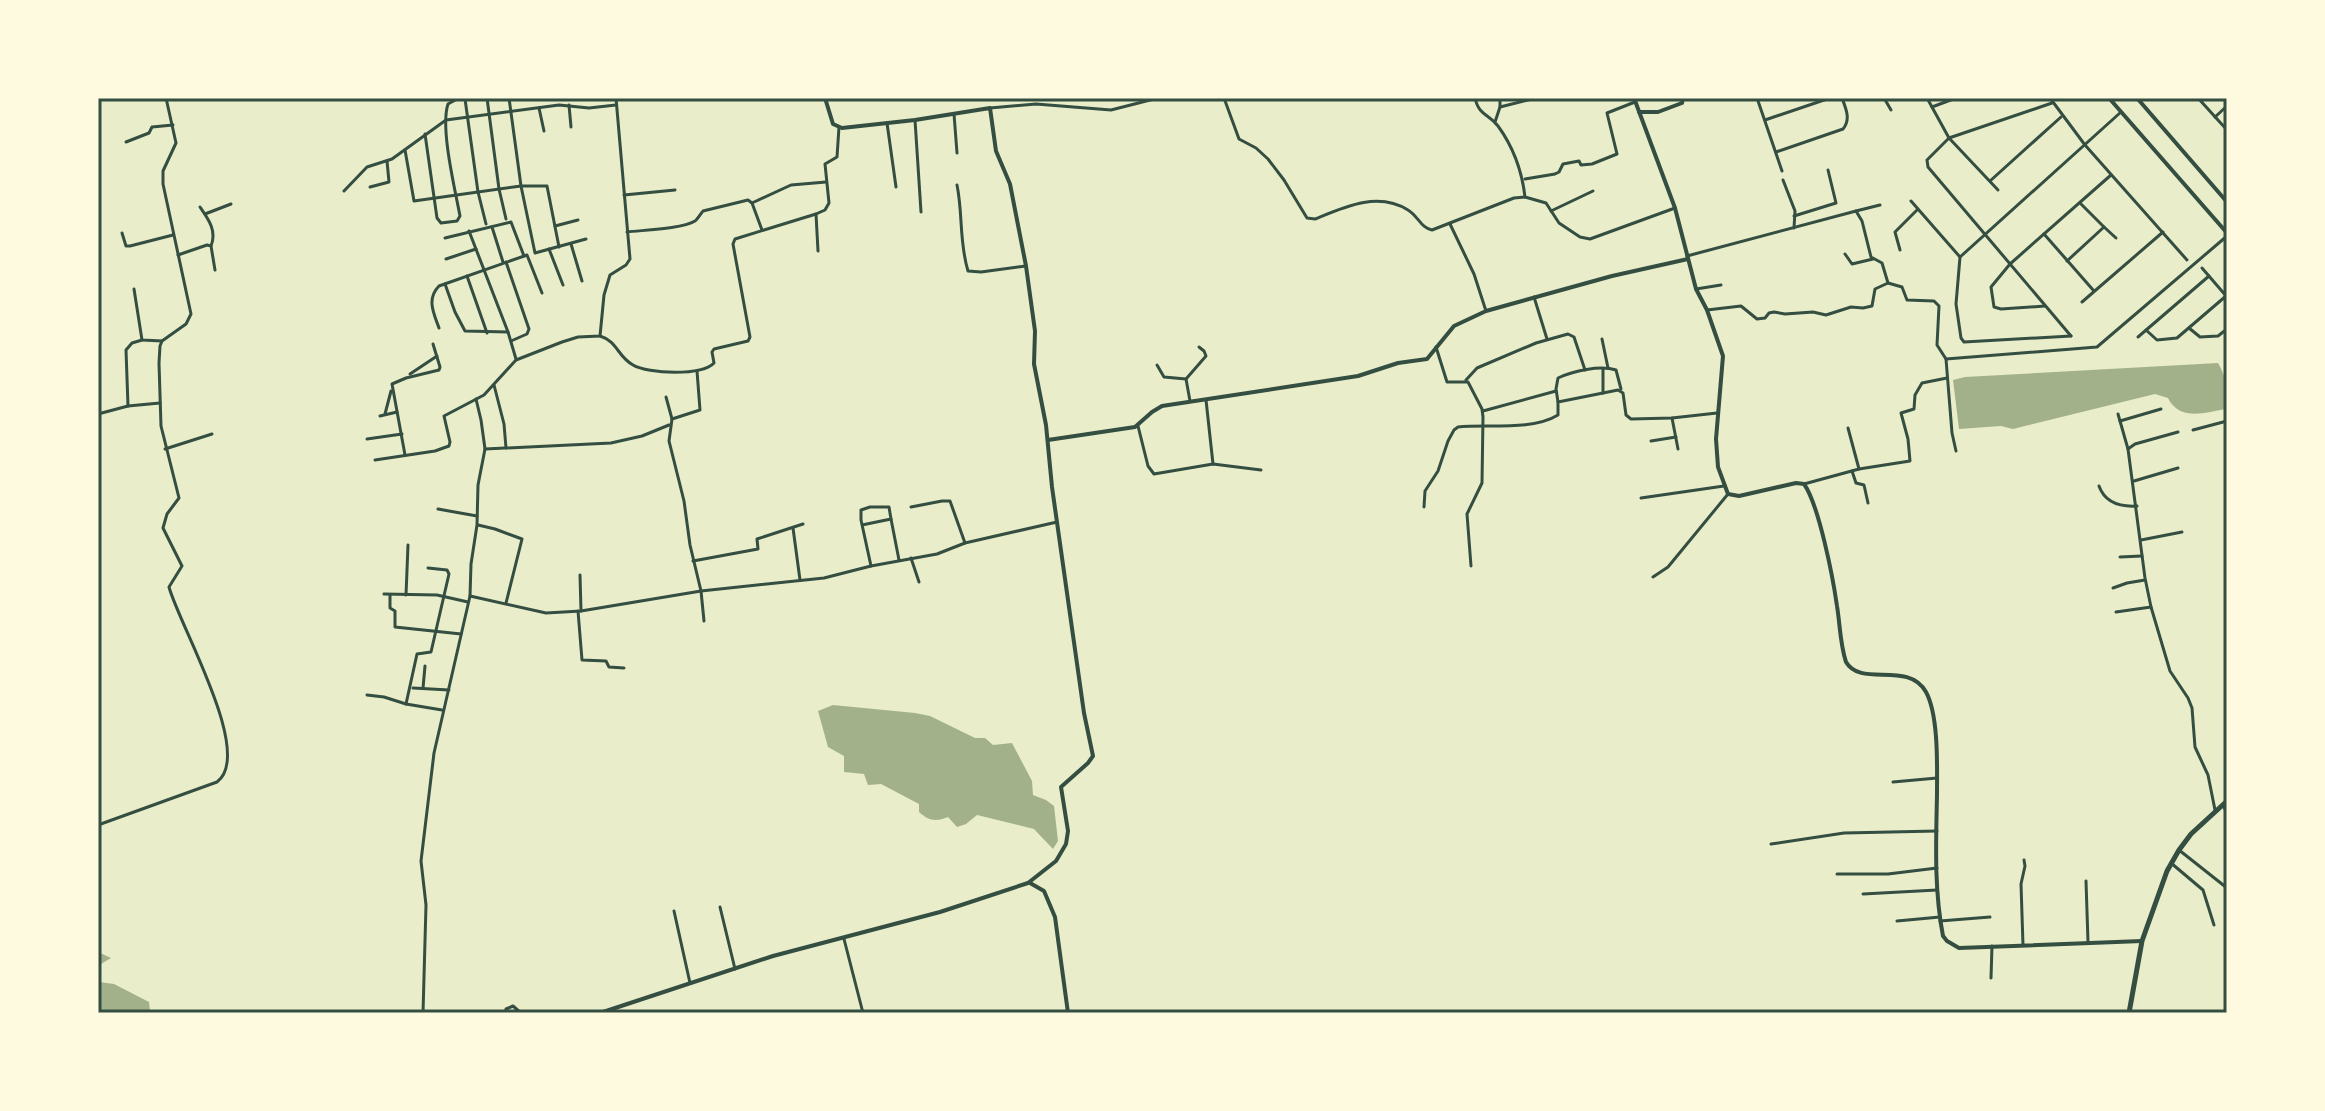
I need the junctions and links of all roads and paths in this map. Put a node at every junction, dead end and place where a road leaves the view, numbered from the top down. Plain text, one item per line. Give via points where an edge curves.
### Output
1 (166, 98) edge
2 (487, 98) edge
3 (509, 98) edge
4 (616, 98) edge
5 (740, 98) edge
6 (776, 98) edge
7 (825, 98) edge
8 (1029, 98) edge
9 (1158, 98) edge
10 (1224, 98) edge
11 (1475, 98) edge
12 (1500, 98) edge
13 (1536, 98) edge
14 (1683, 98) edge
15 (1757, 98) edge
16 (1830, 98) edge
17 (1842, 98) edge
18 (1884, 98) edge
19 (1927, 98) edge
20 (1956, 98) edge
21 (2109, 98) edge
22 (2137, 98) edge
23 (2198, 98) edge
24 (1634, 100) edge
25 (2051, 100) edge
26 (1030, 104) junction
27 (569, 105) junction
28 (616, 105) junction
29 (2227, 106) edge
30 (1500, 107) junction
31 (1932, 107) junction
32 (539, 108) junction
33 (990, 108) junction
34 (1891, 110) dead end
35 (511, 111) junction
36 (1639, 112) junction
37 (2121, 112) junction
38 (489, 114) junction
39 (954, 114) junction
40 (2063, 116) junction
41 (469, 117) junction
42 (2215, 117) junction
43 (446, 120) junction
44 (915, 120) junction
45 (1765, 120) junction
46 (1495, 122) junction
47 (887, 123) junction
48 (173, 125) junction
49 (571, 127) dead end
50 (839, 127) junction
51 (2227, 130) edge
52 (544, 131) dead end
53 (425, 134) junction
54 (1949, 138) junction
55 (126, 142) dead end
56 (2085, 145) junction
57 (405, 149) junction
58 (1776, 152) junction
59 (957, 153) dead end
60 (387, 161) junction
61 (1828, 170) dead end
62 (1782, 171) dead end
63 (2111, 175) junction
64 (1523, 179) junction
65 (1783, 180) dead end
66 (1990, 181) junction
67 (826, 182) junction
68 (957, 185) dead end
69 (521, 186) junction
70 (370, 187) dead end
71 (896, 187) dead end
72 (499, 189) junction
73 (675, 190) dead end
74 (1998, 190) dead end
75 (344, 191) dead end
76 (1593, 191) dead end
77 (478, 192) junction
78 (456, 195) junction
79 (624, 195) junction
80 (1525, 197) junction
81 (434, 198) junction
82 (1911, 201) dead end
83 (2227, 202) edge
84 (752, 203) junction
85 (2080, 203) junction
86 (231, 204) dead end
87 (1880, 205) dead end
88 (200, 207) dead end
89 (1675, 208) junction
90 (1917, 210) junction
91 (1551, 211) junction
92 (1856, 211) junction
93 (921, 212) dead end
94 (205, 214) junction
95 (816, 214) junction
96 (1794, 216) junction
97 (506, 219) dead end
98 (578, 220) dead end
99 (486, 224) dead end
100 (1450, 224) junction
101 (555, 226) junction
102 (492, 227) junction
103 (2104, 227) junction
104 (1794, 228) junction
105 (762, 230) junction
106 (469, 231) junction
107 (627, 232) junction
108 (2163, 232) junction
109 (122, 233) dead end
110 (2044, 234) junction
111 (2227, 234) edge
112 (173, 235) junction
113 (1986, 235) junction
114 (445, 238) dead end
115 (2116, 238) dead end
116 (586, 239) dead end
117 (571, 244) junction
118 (211, 246) junction
119 (559, 247) junction
120 (476, 249) junction
121 (549, 249) junction
122 (1900, 250) dead end
123 (818, 251) dead end
124 (1845, 254) dead end
125 (178, 255) junction
126 (524, 256) junction
127 (1960, 257) junction
128 (1688, 258) junction
129 (446, 259) dead end
130 (1873, 259) junction
131 (2187, 260) dead end
132 (2067, 261) junction
133 (505, 262) junction
134 (2010, 264) junction
135 (1026, 266) junction
136 (2202, 268) dead end
137 (215, 270) dead end
138 (484, 270) junction
139 (467, 276) junction
140 (2209, 276) junction
141 (582, 281) dead end
142 (1888, 283) junction
143 (445, 284) junction
144 (563, 285) dead end
145 (1721, 285) dead end
146 (134, 289) dead end
147 (1696, 289) junction
148 (2094, 291) junction
149 (542, 293) dead end
150 (2227, 296) edge
151 (1534, 297) junction
152 (2082, 302) dead end
153 (2046, 306) junction
154 (1707, 310) junction
155 (1486, 311) junction
156 (439, 328) dead end
157 (2189, 328) junction
158 (2227, 329) edge
159 (2146, 330) junction
160 (508, 332) junction
161 (487, 333) junction
162 (600, 336) junction
163 (2138, 337) dead end
164 (1547, 339) junction
165 (1602, 339) dead end
166 (142, 340) junction
167 (162, 341) junction
168 (511, 341) junction
169 (433, 344) dead end
170 (1199, 347) dead end
171 (1436, 347) junction
172 (437, 356) junction
173 (1946, 359) junction
174 (516, 360) junction
175 (1157, 365) dead end
176 (1606, 368) junction
177 (1585, 370) junction
178 (697, 371) junction
179 (406, 378) junction
180 (1186, 379) junction
181 (1466, 380) junction
182 (1948, 380) junction
183 (494, 385) junction
184 (392, 388) junction
185 (1556, 391) junction
186 (1621, 391) junction
187 (1603, 393) junction
188 (666, 397) dead end
189 (476, 399) junction
190 (1206, 399) junction
191 (1190, 401) junction
192 (1558, 402) junction
193 (160, 403) junction
194 (128, 406) junction
195 (2161, 409) dead end
196 (1483, 411) junction
197 (397, 412) junction
198 (1717, 413) junction
199 (98, 414) edge
200 (2118, 414) dead end
201 (1672, 418) junction
202 (672, 419) junction
203 (2120, 421) junction
204 (2227, 421) edge
205 (669, 425) junction
206 (1138, 426) junction
207 (1483, 428) junction
208 (1848, 428) dead end
209 (2193, 430) dead end
210 (2178, 432) dead end
211 (212, 434) dead end
212 (402, 434) junction
213 (1676, 437) junction
214 (367, 439) dead end
215 (1048, 440) junction
216 (1651, 441) dead end
217 (165, 449) junction
218 (485, 449) junction
219 (506, 449) junction
220 (1678, 449) dead end
221 (2128, 449) junction
222 (1956, 451) dead end
223 (405, 455) junction
224 (375, 460) dead end
225 (1213, 464) junction
226 (2178, 468) dead end
227 (1859, 469) junction
228 (1261, 470) dead end
229 (1852, 471) junction
230 (2134, 481) junction
231 (1804, 484) junction
232 (1724, 486) junction
233 (2099, 486) dead end
234 (1728, 494) junction
235 (1641, 498) dead end
236 (1868, 503) dead end
237 (2137, 506) junction
238 (911, 507) dead end
239 (1424, 507) dead end
240 (438, 509) dead end
241 (477, 516) junction
242 (891, 519) junction
243 (1057, 522) junction
244 (803, 524) dead end
245 (477, 525) junction
246 (862, 525) junction
247 (793, 528) junction
248 (2182, 532) dead end
249 (2141, 540) junction
250 (965, 543) junction
251 (408, 545) dead end
252 (2142, 556) junction
253 (2120, 557) dead end
254 (911, 558) junction
255 (899, 560) junction
256 (693, 561) junction
257 (871, 566) junction
258 (1471, 566) dead end
259 (428, 568) dead end
260 (580, 575) dead end
261 (1653, 577) dead end
262 (2145, 580) junction
263 (800, 581) junction
264 (919, 582) dead end
265 (2113, 588) dead end
266 (701, 591) junction
267 (384, 594) dead end
268 (390, 595) junction
269 (406, 595) junction
270 (442, 596) junction
271 (470, 596) junction
272 (468, 602) junction
273 (506, 603) junction
274 (2151, 607) junction
275 (580, 611) junction
276 (2116, 612) dead end
277 (704, 621) dead end
278 (434, 631) junction
279 (461, 634) junction
280 (425, 666) dead end
281 (624, 668) dead end
282 (411, 688) junction
283 (423, 688) junction
284 (449, 690) junction
285 (367, 695) dead end
286 (406, 704) junction
287 (443, 711) junction
288 (1937, 778) junction
289 (1893, 782) dead end
290 (2225, 803) edge
291 (2215, 810) junction
292 (2227, 814) edge
293 (98, 825) edge
294 (1937, 831) junction
295 (1771, 844) dead end
296 (2179, 850) junction
297 (2024, 860) dead end
298 (2171, 863) junction
299 (1937, 868) junction
300 (1837, 874) dead end
301 (2086, 881) dead end
302 (1028, 883) junction
303 (2227, 888) edge
304 (1937, 890) junction
305 (1863, 894) dead end
306 (720, 907) dead end
307 (674, 911) dead end
308 (1990, 917) dead end
309 (1940, 919) junction
310 (1897, 921) dead end
311 (2214, 925) dead end
312 (844, 937) junction
313 (2142, 941) junction
314 (2088, 942) junction
315 (2023, 945) junction
316 (1992, 946) junction
317 (735, 969) junction
318 (1991, 978) dead end
319 (690, 983) junction
320 (423, 1013) edge
321 (505, 1013) edge
322 (521, 1013) edge
323 (600, 1013) edge
324 (863, 1013) edge
325 (1068, 1013) edge
326 (2129, 1013) edge

1 - 48 street
2 - 38 street
3 - 35 street
4 - 28 street
5 - 6 street
7 - 50 street
8 - 26 street
9 - 26 street via 1111,110
10 - 100 street via 1241,142 1268,159 1307,218 1388,201 1406,208 1427,230
11 - 46 street via 1482,114
12 - 30 street
13 - 30 street
14 - 36 street via 1663,111
15 - 45 street
16 - 45 street
17 - 58 street via 1847,112 1843,129
18 - 34 street
19 - 31 street
20 - 31 street
21 - 37 street
22 - 83 street
23 - 42 street
24 - 36 street
24 - 64 street via 1607,113 1617,154 1592,164 1566,163 1555,174
25 - 40 street
25 - 54 street
26 - 33 street
27 - 28 street
27 - 32 street
27 - 49 street
28 - 79 street
29 - 42 street
30 - 46 street
31 - 54 street
32 - 35 street
32 - 52 street
33 - 39 street
33 - 135 street
35 - 38 street
35 - 69 street
36 - 89 street
37 - 56 street
37 - 111 street
38 - 41 street
38 - 72 street
39 - 44 street
39 - 59 street
40 - 56 street
40 - 66 street
41 - 43 street
41 - 43 street via 462,98 448,104
41 - 77 street
42 - 51 street
43 - 53 street
43 - 78 street
44 - 47 street
44 - 93 street
45 - 58 street
46 - 64 street via 1513,149
47 - 50 street
47 - 71 street
48 - 55 street via 152,127
48 - 112 street via 175,147 163,176
50 - 67 street via 837,157 825,164
53 - 57 street
53 - 81 street
54 - 66 street
54 - 113 street via 1927,160 1928,167
56 - 63 street
56 - 113 street
57 - 60 street
57 - 81 street via 414,201
58 - 62 street
60 - 70 street via 389,182
60 - 75 street via 367,167
61 - 96 street via 1835,204
63 - 85 street
63 - 108 street
64 - 80 street
65 - 96 street
66 - 74 street
67 - 84 street via 791,185
67 - 95 street via 829,203
68 - 135 street via 968,271
69 - 72 street
69 - 101 street via 547,186
69 - 121 street via 535,253
72 - 77 street
72 - 97 street
73 - 79 street
76 - 91 street
77 - 78 street
77 - 99 street
78 - 81 street
78 - 81 street via 459,219 441,223
79 - 107 street
80 - 91 street via 1543,201
80 - 100 street
82 - 90 street
84 - 105 street
84 - 107 street via 703,211 696,221
85 - 103 street
85 - 110 street
86 - 94 street
87 - 92 street
88 - 94 street
89 - 91 street via 1590,239 1559,223
89 - 128 street
90 - 122 street via 1895,232
90 - 127 street
92 - 104 street
92 - 130 street
94 - 118 street via 214,234
95 - 105 street
95 - 123 street
96 - 104 street
98 - 101 street
100 - 155 street
101 - 119 street
102 - 106 street
102 - 126 street via 511,222
102 - 133 street
103 - 115 street
103 - 132 street
104 - 128 street
105 - 178 street via 733,244 750,339 714,349 713,365
106 - 114 street
106 - 120 street
107 - 162 street via 630,261 610,275
108 - 131 street
108 - 148 street
109 - 112 street via 126,246
110 - 132 street
110 - 134 street
111 - 173 street via 2097,347
112 - 125 street
113 - 127 street
113 - 134 street
116 - 117 street
117 - 119 street
117 - 141 street
118 - 125 street
118 - 137 street
119 - 121 street
120 - 129 street
120 - 138 street
121 - 144 street
124 - 130 street via 1852,264
125 - 167 street via 191,314
126 - 133 street
126 - 149 street
127 - 153 street via 1956,304 1961,338 1969,343 2071,336
128 - 147 street
128 - 151 street
130 - 142 street via 1882,263
132 - 148 street
133 - 138 street
133 - 168 street via 529,329
134 - 153 street
134 - 153 street via 1991,287 1994,307
135 - 215 street via 1034,364
136 - 140 street
138 - 139 street
138 - 160 street
139 - 143 street
139 - 161 street
140 - 150 street
140 - 159 street
142 - 154 street via 1875,289 1872,306 1826,315 1774,312 1757,319 1741,306
142 - 173 street via 1902,287 1907,300 1937,302 1937,345
143 - 156 street via 434,291 431,301
143 - 161 street via 465,331
145 - 147 street
146 - 166 street
147 - 154 street
148 - 152 street
150 - 157 street
151 - 155 street
151 - 164 street
154 - 198 street via 1724,364
155 - 171 street via 1459,322
157 - 158 street via 2200,337 2218,336
157 - 159 street via 2177,338 2157,340
159 - 163 street
160 - 161 street
160 - 168 street
162 - 174 street via 578,337
162 - 178 street via 614,343 635,367
164 - 177 street via 1574,337
164 - 181 street via 1477,368
165 - 176 street
166 - 167 street
166 - 194 street via 126,350
167 - 193 street
168 - 174 street
169 - 172 street
170 - 180 street via 1206,356
171 - 181 street via 1447,382
171 - 190 street via 1427,359 1358,376
172 - 179 street
172 - 179 street via 439,370
173 - 182 street
174 - 183 street
175 - 180 street via 1164,377
176 - 177 street
176 - 186 street via 1618,373
176 - 187 street
177 - 185 street via 1560,376
178 - 202 street via 700,410
179 - 184 street via 393,382
180 - 191 street
181 - 196 street
182 - 222 street
182 - 227 street via 1922,383 1914,409 1901,413 1910,461
183 - 189 street
183 - 219 street
184 - 197 street
184 - 197 street via 383,415
185 - 192 street
185 - 196 street
186 - 187 street
186 - 201 street via 1628,418
187 - 192 street
188 - 202 street
189 - 218 street
189 - 223 street via 444,416 449,446
190 - 191 street
190 - 225 street
191 - 206 street via 1156,409
192 - 207 street via 1556,417
193 - 194 street
193 - 217 street
194 - 199 street
195 - 203 street
196 - 207 street
197 - 212 street
198 - 201 street
198 - 232 street via 1718,467
200 - 203 street
201 - 213 street
202 - 205 street
203 - 221 street
204 - 209 street
205 - 219 street via 611,443
205 - 256 street
206 - 215 street
206 - 225 street via 1154,474
207 - 239 street via 1454,430 1425,491
207 - 258 street via 1482,483 1467,514
208 - 227 street
210 - 221 street
211 - 217 street
212 - 214 street
212 - 223 street
213 - 216 street
213 - 220 street
215 - 243 street
217 - 293 street via 179,498 163,528 182,566 169,587 215,698 226,735 227,768 217,782
218 - 219 street
218 - 241 street
221 - 230 street
223 - 224 street
225 - 228 street
226 - 230 street
227 - 229 street
229 - 231 street
229 - 236 street via 1855,481 1864,485
230 - 237 street
231 - 234 street
231 - 288 street via 1824,543 1846,662 1853,671 1911,677 1922,687 1933,717
232 - 234 street
232 - 235 street
233 - 237 street via 2113,503
234 - 261 street via 1668,567
237 - 249 street
238 - 250 street via 950,501
240 - 241 street
241 - 245 street
242 - 246 street
242 - 246 street via 889,507 865,508
242 - 255 street
243 - 250 street
243 - 302 street via 1093,756 1061,787 1068,837 1061,854
244 - 247 street
245 - 271 street
245 - 273 street via 522,538
246 - 257 street
247 - 256 street via 757,539 758,549
247 - 263 street
248 - 249 street
249 - 252 street
250 - 254 street
251 - 269 street
252 - 253 street
252 - 262 street
254 - 255 street
254 - 264 street
255 - 257 street
256 - 266 street
257 - 263 street
259 - 270 street via 448,572
260 - 275 street
262 - 265 street
262 - 274 street
263 - 266 street
266 - 275 street
266 - 277 street
267 - 268 street
268 - 269 street
268 - 278 street via 394,626
269 - 270 street
270 - 272 street
270 - 278 street
271 - 272 street
271 - 273 street
272 - 279 street
273 - 275 street via 546,613
274 - 276 street
274 - 291 street via 2170,671 2192,708 2195,747
275 - 281 street via 582,660
278 - 279 street
278 - 282 street via 431,652 417,654
279 - 284 street
280 - 283 street
282 - 283 street
282 - 286 street
283 - 284 street
284 - 287 street
285 - 286 street
286 - 287 street
287 - 320 street via 421,861 426,905
288 - 289 street
288 - 294 street
290 - 291 highway
290 - 292 street
291 - 296 highway
294 - 295 street via 1844,833
294 - 299 street
296 - 298 highway
296 - 303 street
297 - 315 street
298 - 311 street via 2203,890
298 - 313 highway
299 - 300 street
299 - 304 street
301 - 314 street
302 - 312 street
302 - 325 street via 1044,891 1055,917
304 - 305 street
304 - 309 street
306 - 317 street
307 - 319 street
308 - 309 street
309 - 310 street
309 - 316 street via 1943,936 1954,946
312 - 317 street
312 - 324 street
313 - 314 street
313 - 326 highway
314 - 315 street
315 - 316 street
316 - 318 street
317 - 319 street
319 - 323 street
321 - 322 street via 513,1006

